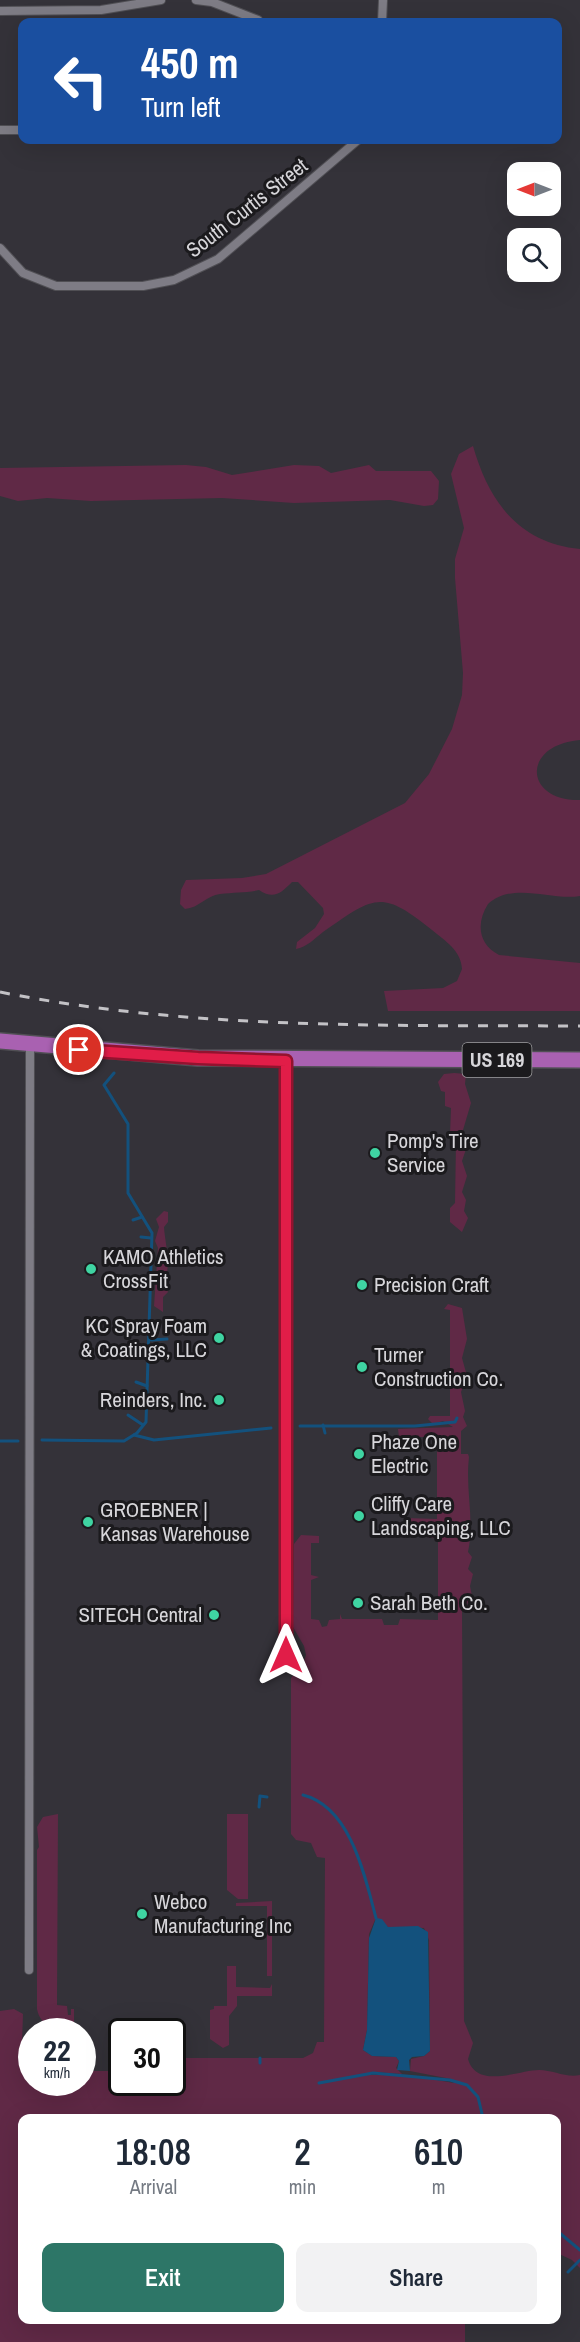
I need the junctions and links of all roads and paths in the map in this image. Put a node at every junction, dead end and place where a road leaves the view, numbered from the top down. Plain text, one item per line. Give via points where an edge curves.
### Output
1 (161, 0) edge
2 (196, 0) edge
3 (383, 0) edge
4 (0, 11) edge
5 (253, 18) edge
6 (382, 18) edge
7 (0, 130) edge
8 (18, 130) edge
9 (353, 144) edge
10 (0, 248) edge
11 (0, 1041) edge
12 (30, 1044) junction
13 (580, 1060) edge
14 (286, 1061) junction
15 (286, 1655) dead end
16 (29, 1970) dead end

1 - 4 street via 101,10
2 - 5 street
3 - 6 street
7 - 8 street
9 - 10 street, South Curtis Street via 218,259 174,280 143,286 64,287 23,273
11 - 12 highway, US 169
12 - 14 highway, US 169 via 176,1057
12 - 16 street
13 - 14 highway, US 169
14 - 15 street

